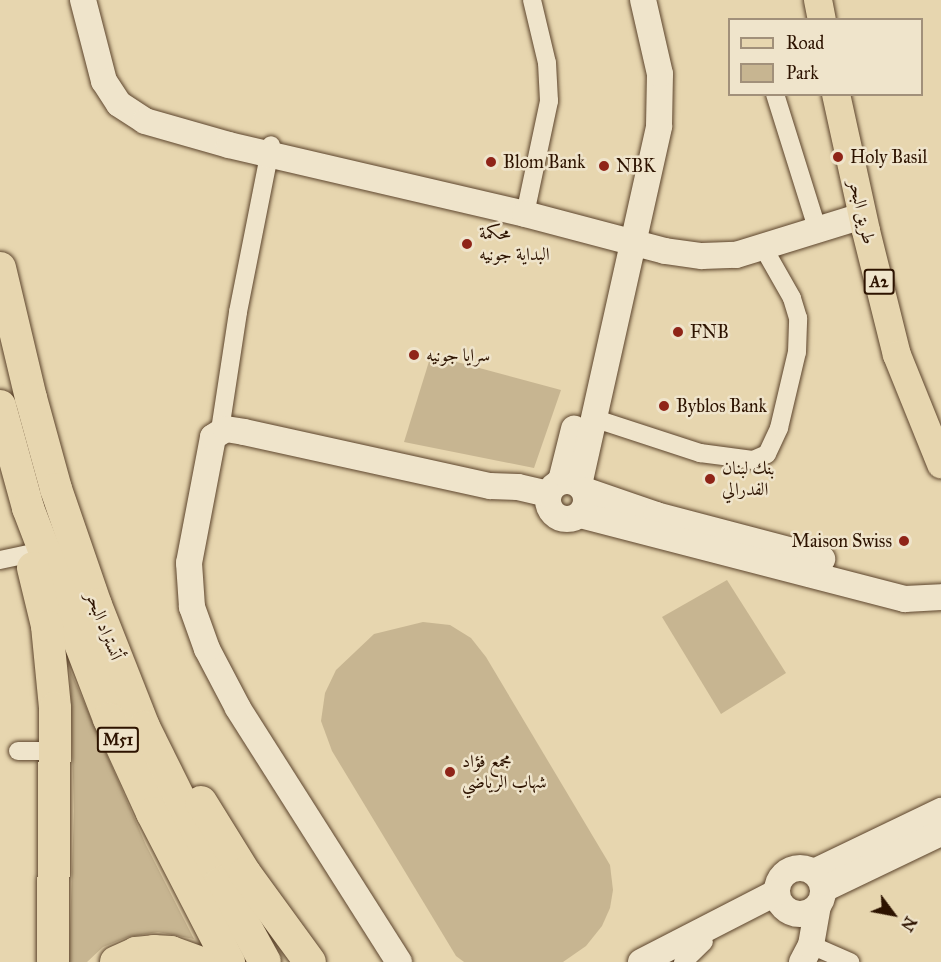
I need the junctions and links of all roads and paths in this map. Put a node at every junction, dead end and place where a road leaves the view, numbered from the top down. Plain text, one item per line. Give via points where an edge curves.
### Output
1 (83, 0) edge
2 (95, 0) edge
3 (531, 0) edge
4 (626, 0) edge
5 (643, 0) edge
6 (818, 0) edge
7 (822, 18) edge
8 (775, 96) edge
9 (836, 96) edge
10 (123, 100) junction
11 (271, 149) junction
12 (527, 208) junction
13 (861, 211) junction
14 (806, 228) junction
15 (631, 234) junction
16 (761, 243) junction
17 (0, 268) edge
18 (0, 406) edge
19 (593, 418) junction
20 (220, 430) junction
21 (941, 464) edge
22 (567, 495) junction
23 (28, 508) junction
24 (15, 557) edge
25 (940, 597) edge
26 (144, 727) junction
27 (18, 751) dead end
28 (55, 751) junction
29 (941, 811) edge
30 (941, 833) edge
31 (818, 889) junction
32 (781, 902) junction
33 (704, 942) junction
34 (805, 956) edge
35 (53, 962) edge
36 (116, 962) edge
37 (199, 962) edge
38 (229, 962) edge
39 (265, 962) edge
40 (310, 962) edge
41 (399, 962) edge
42 (641, 962) edge
43 (665, 962) edge
44 (683, 962) edge
45 (850, 962) edge

1 - 10 street via 104,81
2 - 10 street
3 - 12 street via 547,63 549,101
4 - 15 street via 650,100
5 - 15 street via 660,74 661,101 659,126
6 - 7 main road
8 - 14 street
9 - 13 main road, طريق البحر / A2
10 - 11 street
11 - 12 street
11 - 20 street via 238,312
12 - 15 street
13 - 14 street
13 - 21 main road, طريق البحر / A2 via 897,354
14 - 16 street
15 - 16 street via 665,250 702,256 736,255
15 - 19 street
15 - 22 street
16 - 19 street via 792,298 798,318 794,363 779,428 767,454 753,460 700,453
17 - 26 highway, أتستراد البحر / M51 via 56,489
18 - 23 highway, أتستراد البحر / M51
19 - 22 street
20 - 22 street via 336,450 490,486 516,499
20 - 41 street via 211,444 189,563 192,607 207,649 238,708
22 - 25 street via 911,583
23 - 24 highway
23 - 38 highway, أتستراد البحر / M51 via 109,719 152,813
24 - 28 highway via 47,626
26 - 39 highway, أتستراد البحر / M51 via 220,882
26 - 40 highway via 173,754 245,873
27 - 28 street
28 - 35 highway
29 - 31 street
30 - 31 street
31 - 32 street via 806,914
31 - 32 street via 800,867 793,869 781,878
31 - 34 street
32 - 33 street
32 - 34 street
32 - 42 street
33 - 43 street
33 - 44 street
34 - 45 street
36 - 37 highway via 136,953 154,951 171,952

